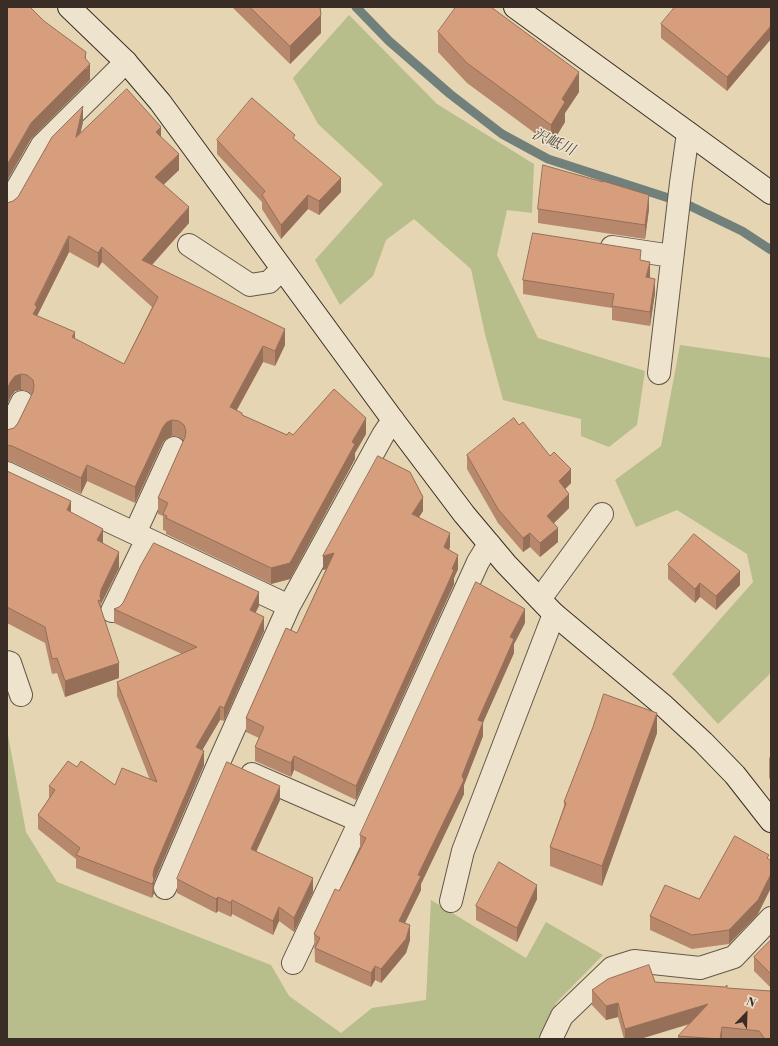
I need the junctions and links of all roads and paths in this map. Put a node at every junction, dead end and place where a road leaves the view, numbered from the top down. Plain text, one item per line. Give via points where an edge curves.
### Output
1 (70, 7) edge
2 (515, 7) edge
3 (126, 62) junction
4 (688, 133) junction
5 (771, 193) edge
6 (7, 206) edge
7 (590, 243) edge
8 (189, 246) dead end
9 (672, 256) junction
10 (282, 269) junction
11 (659, 372) dead end
12 (22, 402) dead end
13 (393, 420) junction
14 (7, 433) edge
15 (174, 448) dead end
16 (7, 473) edge
17 (602, 514) dead end
18 (141, 536) junction
19 (489, 544) junction
20 (289, 606) junction
21 (547, 607) junction
22 (112, 612) dead end
23 (7, 662) edge
24 (21, 695) dead end
25 (220, 760) junction
26 (360, 821) junction
27 (771, 821) edge
28 (165, 888) dead end
29 (451, 901) dead end
30 (771, 918) edge
31 (293, 963) dead end
32 (551, 1039) edge

1 - 3 street
2 - 4 street
3 - 6 street via 42,145
3 - 10 street via 160,102
4 - 5 street
4 - 9 street
7 - 9 street
8 - 10 street via 250,285 269,282
9 - 11 street
10 - 13 street
12 - 14 street
13 - 19 street
13 - 20 street
15 - 18 street
16 - 18 street
17 - 21 street
18 - 20 street
18 - 22 street
19 - 21 street
19 - 26 street via 478,562
20 - 25 street
21 - 27 street via 703,742 735,775
21 - 29 street via 463,851
23 - 24 street via 10,663
25 - 26 street
25 - 28 street
26 - 31 street
30 - 32 street via 734,957 700,968 634,961 612,968 562,1016

